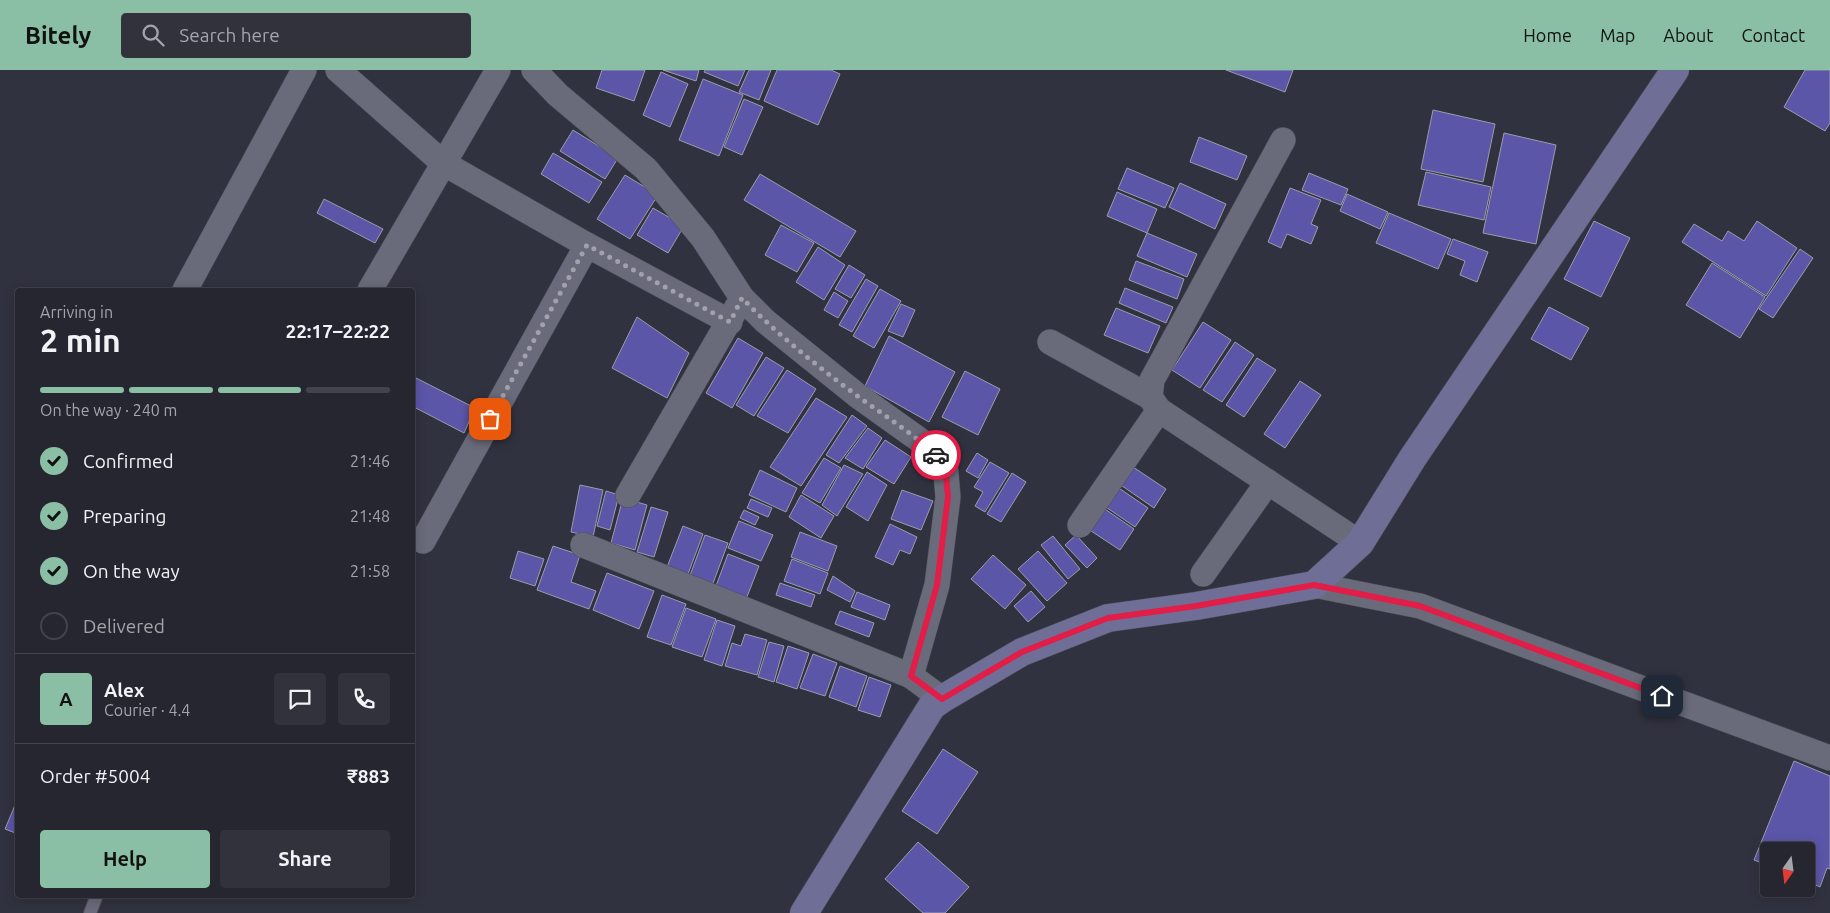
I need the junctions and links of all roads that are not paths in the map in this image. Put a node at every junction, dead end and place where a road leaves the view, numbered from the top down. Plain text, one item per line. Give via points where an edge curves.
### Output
1 (304, 70) edge
2 (338, 70) edge
3 (498, 70) edge
4 (534, 70) edge
5 (1675, 70) edge
6 (1283, 140) dead end
7 (443, 163) junction
8 (587, 245) junction
9 (186, 288) edge
10 (371, 288) edge
11 (742, 298) junction
12 (730, 322) junction
13 (1050, 342) dead end
14 (1155, 403) junction
15 (1268, 482) junction
16 (628, 495) dead end
17 (1080, 525) dead end
18 (423, 541) dead end
19 (1360, 543) junction
20 (583, 545) dead end
21 (1203, 574) dead end
22 (1314, 585) junction
23 (911, 676) junction
24 (942, 699) junction
25 (1830, 758) edge
26 (96, 898) edge
27 (90, 913) edge
28 (804, 913) edge

1 - 9 street
2 - 7 street
3 - 7 street
4 - 11 street via 558,95 646,169 703,238
5 - 19 street via 1412,459
6 - 14 street via 1152,380
7 - 8 street
7 - 10 street
8 - 12 street
8 - 18 street
11 - 12 street
11 - 23 street via 764,321 945,463 948,497 937,585
12 - 16 street
13 - 14 street
14 - 15 street
14 - 17 street
15 - 19 street
15 - 21 street
19 - 22 street
20 - 23 street
22 - 24 street via 1108,618 1022,652
22 - 25 street via 1420,606
23 - 24 street
24 - 28 street via 932,706
26 - 27 lane

